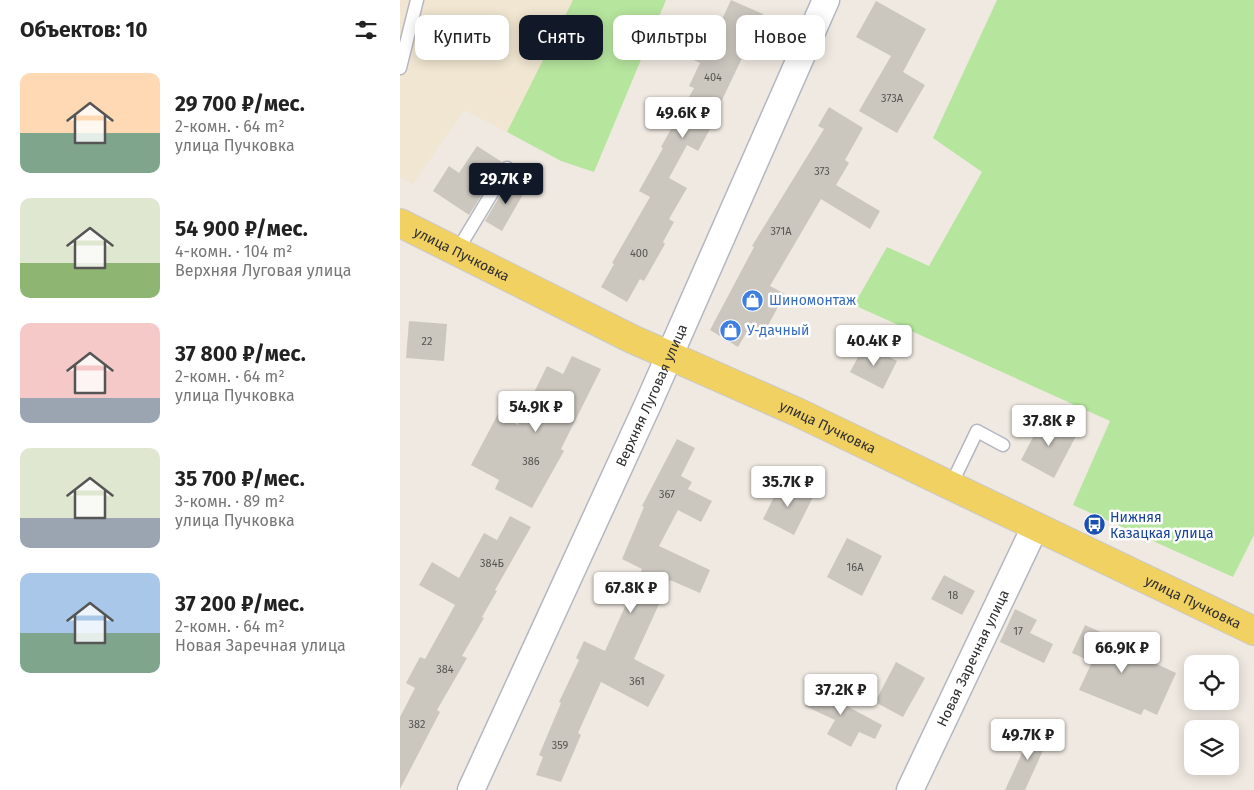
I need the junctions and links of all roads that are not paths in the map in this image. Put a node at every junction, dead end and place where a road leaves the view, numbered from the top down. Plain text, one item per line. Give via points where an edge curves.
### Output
1 (417, 0) edge
2 (826, 0) edge
3 (400, 68) edge
4 (507, 168) dead end
5 (400, 223) edge
6 (457, 251) junction
7 (670, 354) junction
8 (1003, 444) dead end
9 (951, 485) junction
10 (1034, 527) junction
11 (1254, 631) edge
12 (471, 790) edge
13 (910, 790) edge

1 - 3 lane
2 - 7 street, Верхняя Луговая улица
4 - 6 lane
5 - 6 main road, улица Пучковка
6 - 7 main road, улица Пучковка via 632,339
7 - 9 main road, улица Пучковка
7 - 12 street, Верхняя Луговая улица
8 - 9 lane via 977,431
9 - 10 main road, улица Пучковка
10 - 11 main road, улица Пучковка
10 - 13 street, Новая Заречная улица

